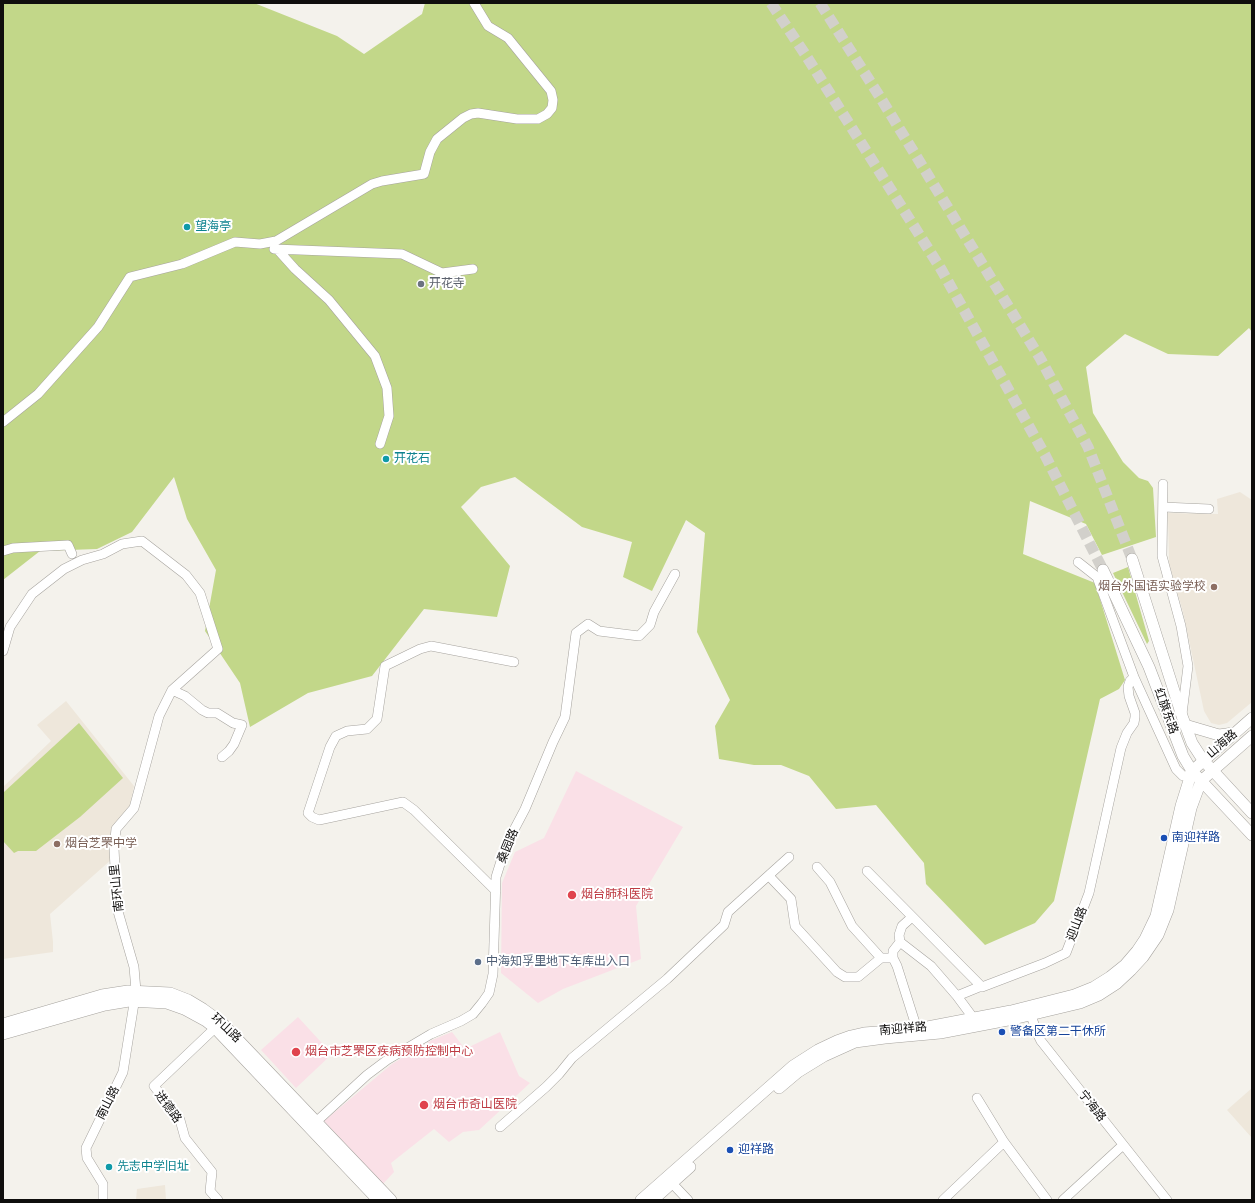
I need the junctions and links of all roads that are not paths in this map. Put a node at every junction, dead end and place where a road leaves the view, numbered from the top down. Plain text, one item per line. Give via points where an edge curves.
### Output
1 (474, 3) edge
2 (260, 244) junction
3 (277, 249) junction
4 (473, 269) dead end
5 (3, 422) edge
6 (380, 444) dead end
7 (1163, 484) dead end
8 (1163, 508) junction
9 (1209, 509) dead end
10 (3, 551) edge
11 (72, 554) dead end
12 (1132, 559) tunnel mouth
13 (1078, 562) dead end
14 (1103, 570) tunnel mouth
15 (676, 574) dead end
16 (3, 651) edge
17 (514, 662) dead end
18 (1134, 677) junction
19 (172, 690) junction
20 (1252, 718) edge
21 (1184, 721) junction
22 (1234, 733) junction
23 (1252, 736) edge
24 (222, 757) dead end
25 (1203, 760) junction
26 (1192, 771) junction
27 (1212, 771) junction
28 (1201, 782) junction
29 (1252, 813) edge
30 (1252, 835) edge
31 (789, 856) dead end
32 (817, 867) dead end
33 (867, 871) dead end
34 (769, 876) junction
35 (496, 891) junction
36 (912, 916) junction
37 (900, 942) junction
38 (881, 958) junction
39 (893, 958) junction
40 (979, 987) dead end
41 (136, 996) junction
42 (957, 996) junction
43 (1030, 1011) junction
44 (974, 1019) junction
45 (3, 1024) edge
46 (214, 1028) junction
47 (920, 1032) junction
48 (3, 1034) edge
49 (977, 1098) dead end
50 (317, 1121) junction
51 (500, 1127) dead end
52 (1004, 1142) junction
53 (1123, 1145) junction
54 (669, 1180) junction
55 (103, 1200) edge
56 (218, 1200) edge
57 (378, 1200) edge
58 (391, 1200) edge
59 (641, 1200) edge
60 (653, 1200) edge
61 (688, 1200) edge
62 (943, 1200) edge
63 (1047, 1200) edge
64 (1063, 1200) edge
65 (1167, 1200) edge

1 - 2 street via 488,26 508,38 551,91 552,108 547,114 538,119 471,114 437,139 430,152 424,174 372,184 276,241
2 - 3 street
2 - 5 street via 235,242 182,264 130,277 98,327 38,394
3 - 4 street via 402,254 442,272
3 - 6 street via 329,300 375,356 387,388 389,416
7 - 8 street
8 - 9 street
8 - 21 street via 1162,556 1181,626 1188,666
10 - 11 street via 68,544
12 - 21 main road, 红旗东路
13 - 18 street via 1097,577
14 - 26 main road, 红旗东路 via 1149,667 1180,751
15 - 35 street, 桑园路 via 654,612 650,625 639,636 599,631 588,624 576,634 565,717 525,809 506,845 496,877
16 - 19 street via 10,626 32,594 76,562 103,554 122,544 142,541 186,575 200,593 218,649
17 - 35 street via 431,646 385,666 377,719 367,729 347,731 336,736 308,813 312,818 319,820 403,802
18 - 26 street via 1176,770 1183,776
18 - 36 street, 迎山路 via 1128,687 1135,717 1121,748 1089,893 1066,953 982,987
19 - 24 street via 185,696 202,710 242,725 234,744
19 - 41 street, 南环山里 via 159,716 134,808 116,829 114,848 117,908 134,967
20 - 22 main road, 山海路
21 - 22 main road via 1219,735
21 - 25 main road, 红旗东路 via 1194,747
22 - 25 main road, 山海路
23 - 27 main road, 山海路
25 - 26 main road, 山海路
25 - 27 main road, 红旗东路
26 - 28 main road, 红旗东路
26 - 43 main road, 南迎祥路 via 1181,806 1158,910 1141,945 1125,965 1094,987
27 - 28 main road, 山海路
27 - 29 main road
28 - 30 main road, 红旗东路
28 - 43 main road, 南迎祥路 via 1192,808 1168,910 1158,934 1143,957 1116,984 1099,994 1080,1003
31 - 34 street
32 - 38 street via 830,882 852,926
33 - 36 street, 迎山路
34 - 38 street via 791,899 795,926 837,972 845,977 858,978
34 - 51 street via 728,912 724,925 672,974 572,1058 546,1087
35 - 50 street, 桑园路 via 493,974 489,993 482,1003 473,1014 431,1034 387,1060
36 - 37 street via 902,926
37 - 39 street via 893,951
37 - 42 street via 931,966
38 - 39 street
39 - 47 street
40 - 42 street
41 - 45 main road, 环山路 via 128,991 102,995
41 - 46 main road, 环山路 via 184,1008
41 - 48 main road, 环山路
41 - 50 main road, 环山路 via 170,993 212,1014
41 - 55 street, 南山路 via 123,1072 86,1148 87,1158 103,1184
42 - 44 street
43 - 44 main road, 南迎祥路
43 - 47 main road, 南迎祥路 via 963,1030
43 - 53 street, 宁海路 via 1041,1041
44 - 47 main road, 南迎祥路
46 - 56 street, 进德路 via 154,1086 180,1120 185,1138 212,1172 210,1191
46 - 57 main road, 环山路
47 - 54 main road, 南迎祥路 via 855,1042 824,1056 785,1082
49 - 52 street
50 - 58 main road, 环山路
52 - 62 street
52 - 63 street
53 - 64 street
53 - 65 street, 宁海路
54 - 59 main road, 南迎祥路
54 - 60 main road, 南迎祥路
54 - 61 street

